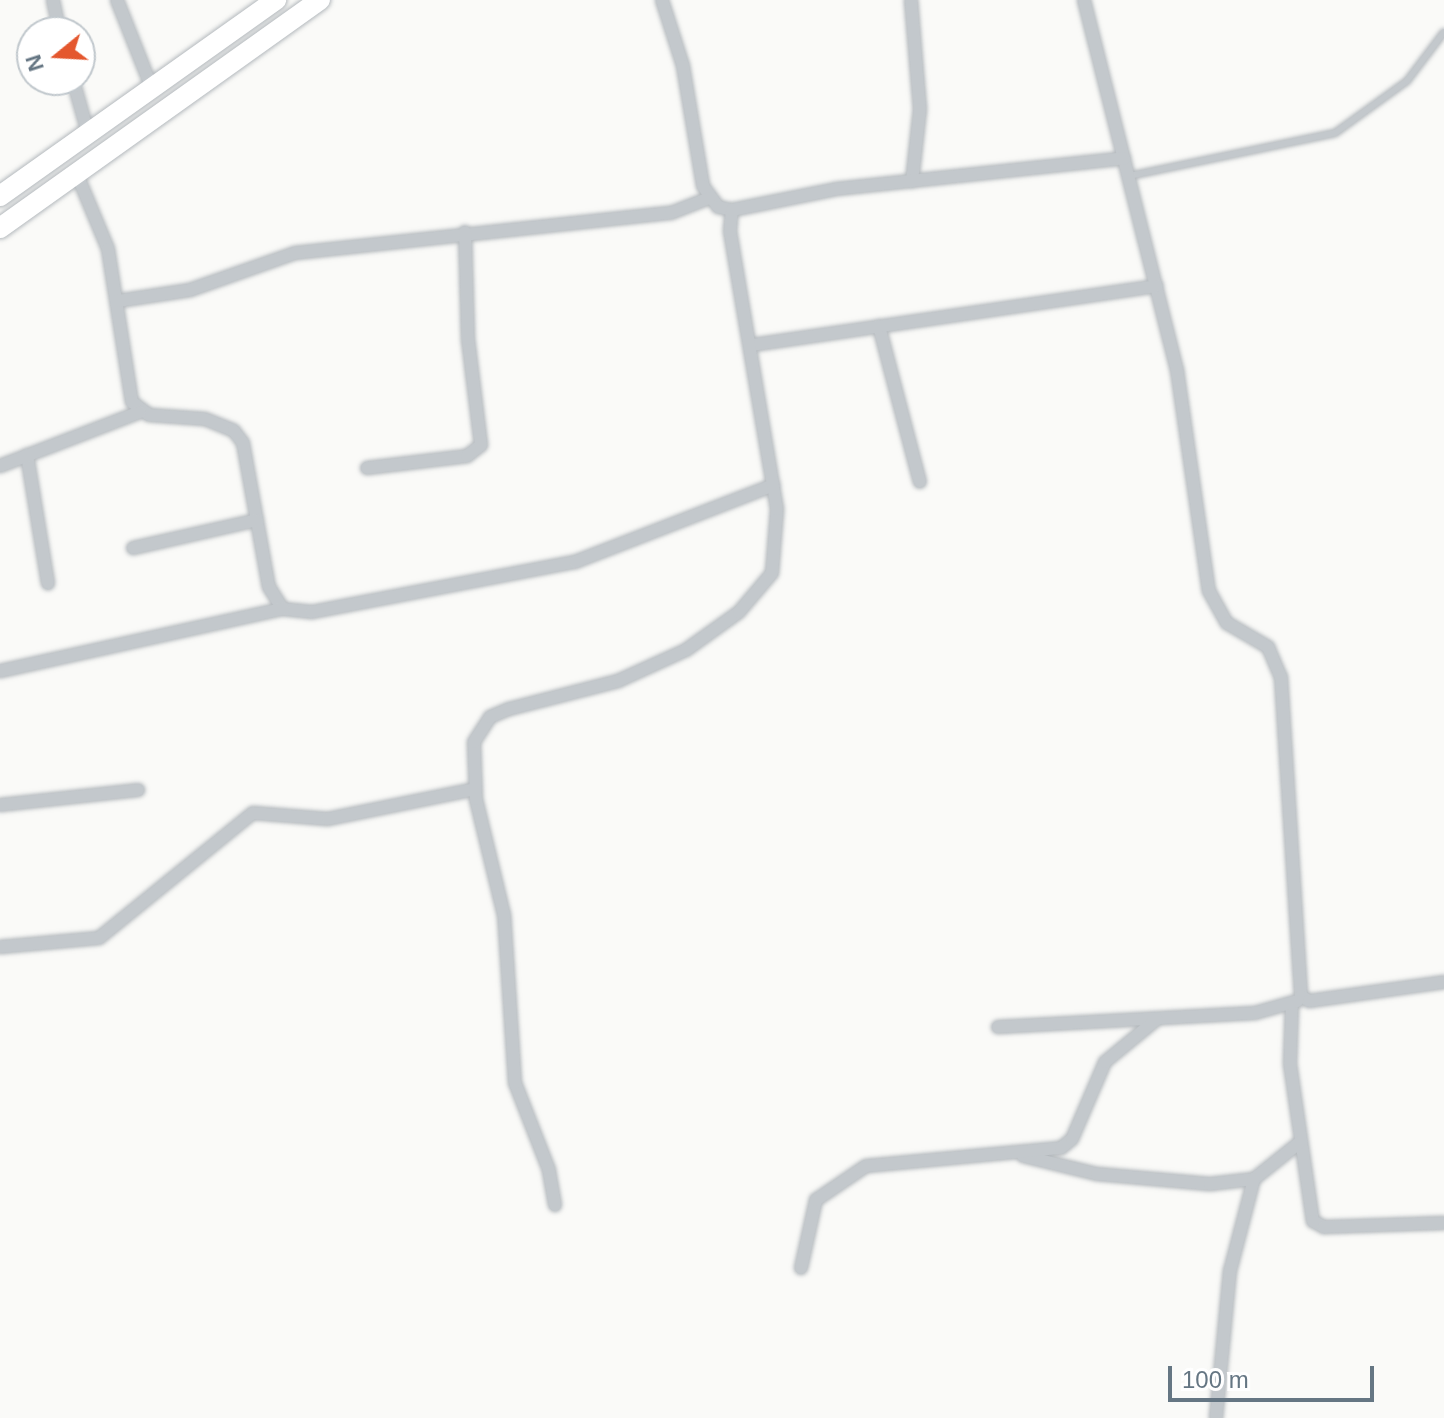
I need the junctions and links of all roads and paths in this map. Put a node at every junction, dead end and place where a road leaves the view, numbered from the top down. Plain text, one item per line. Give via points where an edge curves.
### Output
1 (117, 0) edge
2 (276, 0) edge
3 (320, 0) edge
4 (662, 0) edge
5 (911, 0) edge
6 (1084, 0) edge
7 (1444, 32) edge
8 (151, 86) junction
9 (78, 96) edge
10 (88, 133) junction
11 (1124, 158) junction
12 (76, 172) junction
13 (1129, 176) junction
14 (912, 182) junction
15 (0, 196) edge
16 (709, 198) junction
17 (732, 210) junction
18 (0, 228) edge
19 (465, 232) junction
20 (1157, 286) junction
21 (118, 301) junction
22 (879, 326) junction
23 (752, 345) junction
24 (140, 412) junction
25 (27, 455) junction
26 (0, 466) edge
27 (367, 468) dead end
28 (920, 482) dead end
29 (774, 485) junction
30 (257, 520) junction
31 (133, 548) dead end
32 (48, 583) dead end
33 (283, 609) junction
34 (0, 671) edge
35 (475, 789) junction
36 (138, 790) dead end
37 (0, 805) edge
38 (0, 947) edge
39 (1444, 982) edge
40 (1298, 1001) junction
41 (1157, 1019) junction
42 (998, 1027) dead end
43 (1299, 1143) junction
44 (1016, 1154) junction
45 (1254, 1179) junction
46 (555, 1205) dead end
47 (1444, 1223) edge
48 (801, 1268) dead end
49 (1216, 1418) edge

1 - 8 street
2 - 8 highway
3 - 12 highway
4 - 16 street
5 - 14 street via 920,109
6 - 11 street
7 - 13 lane via 1407,81 1335,133
8 - 10 highway
9 - 10 street
10 - 15 highway
11 - 13 street
11 - 14 street
12 - 18 highway
12 - 21 street via 99,220
13 - 20 street
14 - 17 street via 757,201
16 - 17 street
16 - 19 street via 671,213
17 - 23 street via 730,231
19 - 21 street via 295,253 190,290
19 - 27 street via 468,339 481,445 467,456
20 - 22 street
20 - 40 street via 1183,400 1209,591 1227,623 1268,647 1281,677
21 - 24 street via 132,402
22 - 23 street
22 - 28 street
23 - 29 street
24 - 25 street
24 - 30 street via 205,419 234,431 243,443
25 - 26 street
25 - 32 street
29 - 33 street via 575,562 312,612
29 - 35 street via 777,558 772,573 739,612 707,637 639,673 490,717 474,742
30 - 31 street
30 - 33 street via 269,587
33 - 34 street
35 - 38 street via 328,819 253,813 99,938
35 - 46 street via 504,915 515,1083 549,1170
36 - 37 street
39 - 40 street
40 - 41 street via 1255,1013
40 - 43 street via 1290,1064
41 - 42 street
41 - 44 street via 1105,1062 1072,1139 1043,1153
43 - 45 street
43 - 47 street via 1313,1221 1324,1227
44 - 45 street via 1097,1174 1210,1184
44 - 48 street via 885,1160 849,1175 816,1200
45 - 49 street via 1230,1271

